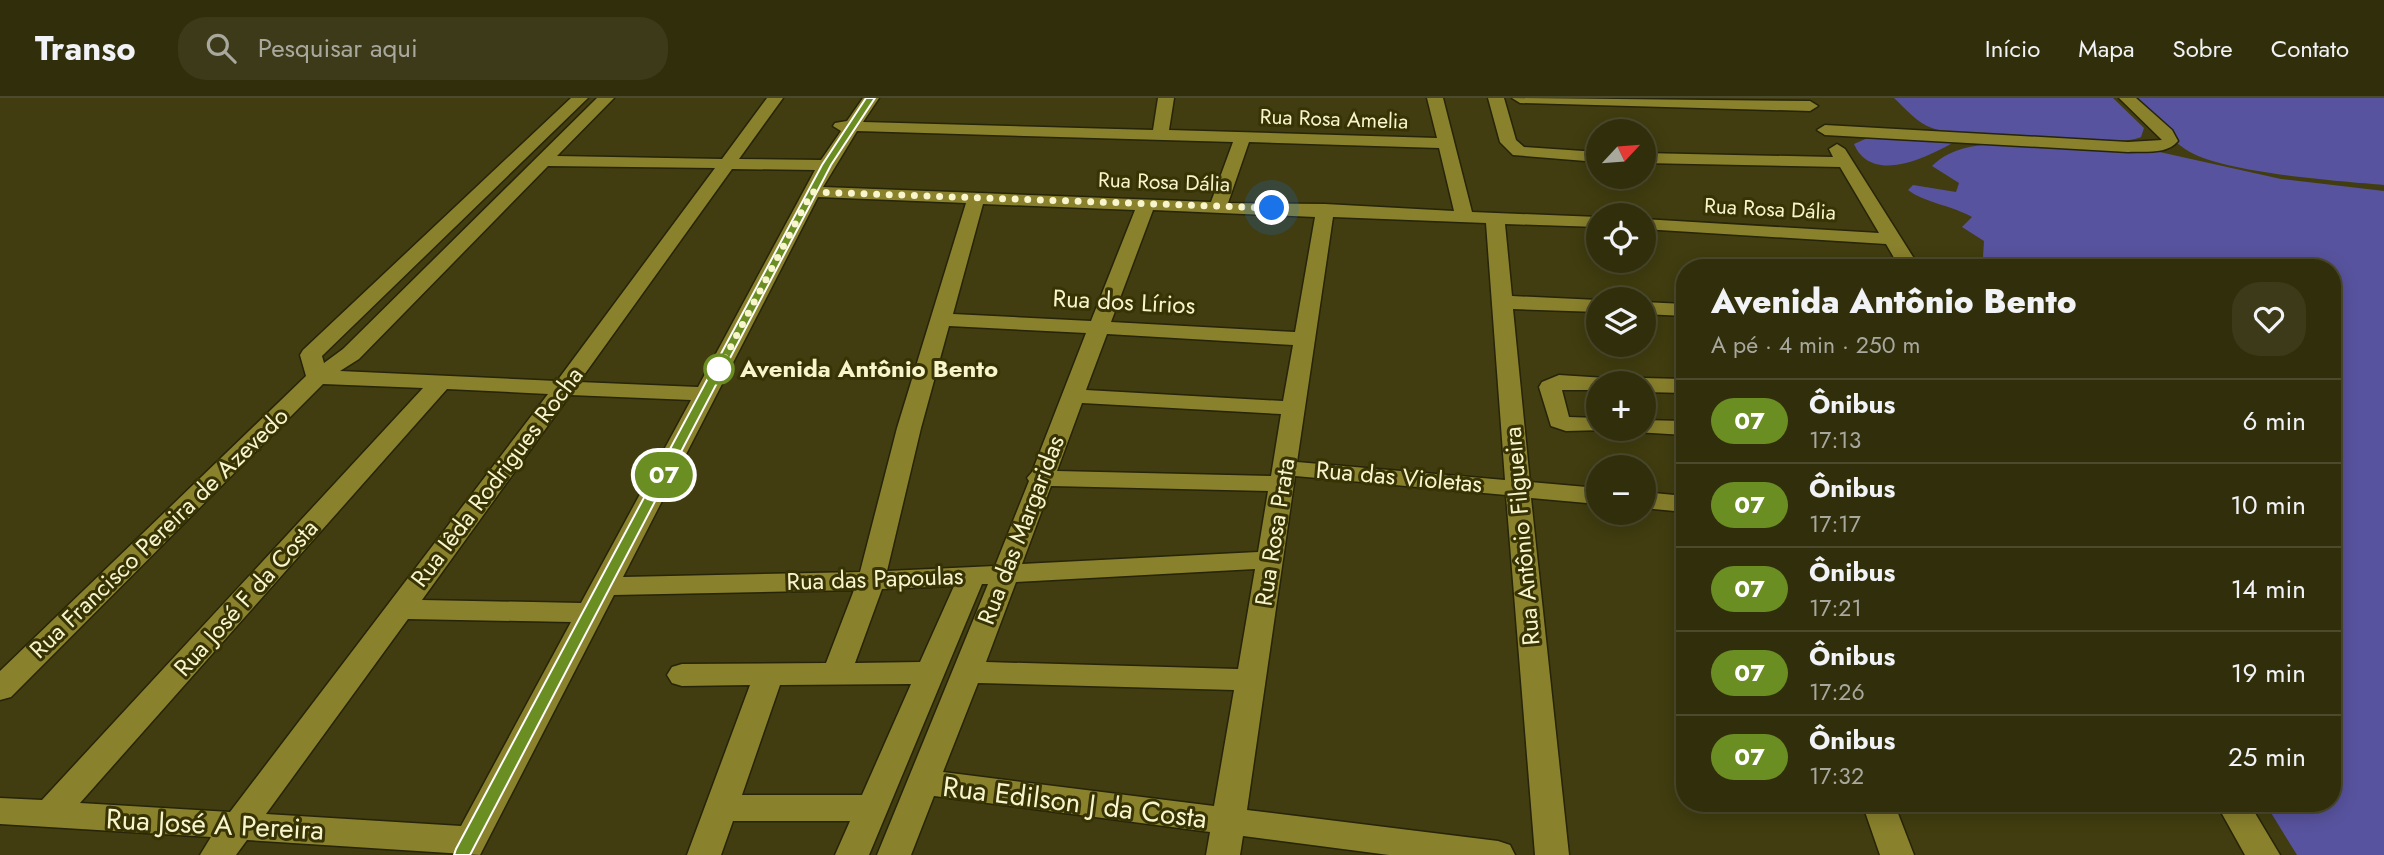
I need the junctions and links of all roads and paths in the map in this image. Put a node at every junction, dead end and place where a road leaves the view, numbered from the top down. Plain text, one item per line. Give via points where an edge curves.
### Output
1 (580, 98) edge
2 (606, 98) edge
3 (775, 98) edge
4 (859, 98) edge
5 (871, 98) edge
6 (1166, 98) edge
7 (1436, 98) edge
8 (1496, 98) edge
9 (1520, 98) edge
10 (2127, 98) edge
11 (1807, 102) edge
12 (847, 127) junction
13 (1825, 130) junction
14 (1160, 135) junction
15 (1242, 138) junction
16 (1448, 143) junction
17 (1586, 156) edge
18 (1656, 158) edge
19 (543, 161) junction
20 (1845, 162) junction
21 (727, 163) junction
22 (826, 165) junction
23 (812, 192) junction
24 (976, 198) junction
25 (1146, 204) junction
26 (1218, 206) junction
27 (1325, 209) junction
28 (1464, 215) junction
29 (1495, 216) junction
30 (1586, 221) edge
31 (1656, 225) edge
32 (1894, 239) junction
33 (1905, 259) edge
34 (1502, 302) junction
35 (1586, 306) edge
36 (1656, 309) edge
37 (1676, 310) edge
38 (940, 319) junction
39 (1100, 327) junction
40 (1305, 339) junction
41 (317, 377) junction
42 (442, 382) junction
43 (1586, 383) edge
44 (1656, 385) edge
45 (565, 386) junction
46 (1676, 386) edge
47 (706, 394) junction
48 (1073, 396) junction
49 (1510, 400) junction
50 (1551, 401) junction
51 (1294, 408) junction
52 (1586, 424) edge
53 (1656, 427) edge
54 (1676, 428) edge
55 (1284, 476) junction
56 (1039, 478) junction
57 (1517, 488) junction
58 (1586, 495) edge
59 (1656, 501) edge
60 (1676, 503) edge
61 (1270, 560) junction
62 (1005, 573) junction
63 (972, 575) junction
64 (871, 581) junction
65 (606, 586) junction
66 (398, 609) junction
67 (591, 613) junction
68 (968, 672) junction
69 (837, 673) junction
70 (928, 673) junction
71 (769, 674) junction
72 (682, 675) dead end
73 (1251, 680) junction
74 (0, 689) edge
75 (923, 782) junction
76 (721, 808) junction
77 (872, 808) junction
78 (0, 811) edge
79 (1881, 812) edge
80 (2237, 812) edge
81 (50, 814) junction
82 (1228, 821) junction
83 (238, 825) junction
84 (467, 847) edge
85 (216, 855) edge
86 (704, 855) edge
87 (852, 855) edge
88 (894, 855) edge
89 (1223, 855) edge
90 (1498, 855) edge
91 (1552, 855) edge
92 (1897, 855) edge
93 (2263, 855) edge

1 - 41 street via 312,355
2 - 19 street, Rua Francisco Pereira de Azevedo
3 - 21 street, Rua Iêda Rodrigues Rocha
4 - 12 street
5 - 12 street
6 - 14 street
7 - 16 street
8 - 17 street via 1508,142 1519,152
9 - 11 street
10 - 13 street via 2166,133 2170,141 2166,145 2128,148
11 - 13 street
12 - 14 street, Rua Rosa Amelia
12 - 22 street
13 - 20 street
14 - 15 street, Rua Rosa Amelia
15 - 16 street, Rua Rosa Amelia
15 - 26 street
16 - 28 street
18 - 20 street
19 - 21 street
19 - 41 street, Rua Francisco Pereira de Azevedo via 351,354
20 - 32 street
21 - 22 street
21 - 45 street, Rua Iêda Rodrigues Rocha
22 - 23 street
23 - 24 street, Rua Rosa Dália
23 - 47 street
24 - 25 street, Rua Rosa Dália
24 - 38 street
25 - 26 street, Rua Rosa Dália
25 - 39 street, Rua das Margaridas
26 - 27 street, Rua Rosa Dália
27 - 28 street, Rua Rosa Dália
27 - 40 street, Rua Rosa Prata
28 - 29 street, Rua Rosa Dália
29 - 30 street, Rua Rosa Dália
29 - 34 street, Rua Antônio Filgueira
31 - 32 street, Rua Rosa Dália
32 - 33 street
34 - 35 street
34 - 49 street, Rua Antônio Filgueira
36 - 37 street
38 - 39 street, Rua dos Lírios
38 - 64 street
39 - 40 street, Rua dos Lírios
39 - 48 street, Rua das Margaridas
40 - 51 street, Rua Rosa Prata
41 - 42 street
41 - 74 street, Rua Francisco Pereira de Azevedo
42 - 45 street
42 - 81 street, Rua José F da Costa
43 - 50 street via 1552,384
44 - 46 street
45 - 47 street
45 - 66 street, Rua Iêda Rodrigues Rocha
47 - 65 street
48 - 51 street
48 - 56 street, Rua das Margaridas
49 - 50 street
49 - 57 street, Rua Antônio Filgueira
50 - 52 street via 1562,423
51 - 55 street, Rua Rosa Prata
53 - 54 street
55 - 56 street, Rua das Violetas
55 - 57 street, Rua das Violetas
55 - 61 street, Rua Rosa Prata
56 - 62 street, Rua das Margaridas
57 - 58 street, Rua das Violetas
57 - 91 street, Rua Antônio Filgueira
59 - 60 street
61 - 62 street, Rua das Papoulas
61 - 73 street, Rua Rosa Prata
62 - 63 street, Rua das Papoulas
62 - 68 street, Rua das Margaridas
63 - 64 street, Rua das Papoulas
63 - 70 street, Rua das Margaridas
64 - 65 street, Rua das Papoulas
64 - 69 street
65 - 67 street
66 - 67 street
66 - 83 street, Rua Iêda Rodrigues Rocha
67 - 84 street
68 - 73 street
68 - 75 street, Rua das Margaridas
69 - 70 street
69 - 71 street
70 - 77 street, Rua das Margaridas
71 - 72 street
71 - 76 street
73 - 82 street, Rua Rosa Prata
75 - 82 street, Rua Edilson J da Costa
75 - 88 street, Rua das Margaridas
76 - 77 street
76 - 86 street
77 - 87 street, Rua das Margaridas
78 - 81 street, Rua José A Pereira
79 - 92 street
80 - 93 street
81 - 83 street, Rua José A Pereira
82 - 89 street, Rua Rosa Prata
82 - 90 street, Rua Edilson J da Costa
83 - 84 street, Rua José A Pereira
83 - 85 street, Rua Iêda Rodrigues Rocha

